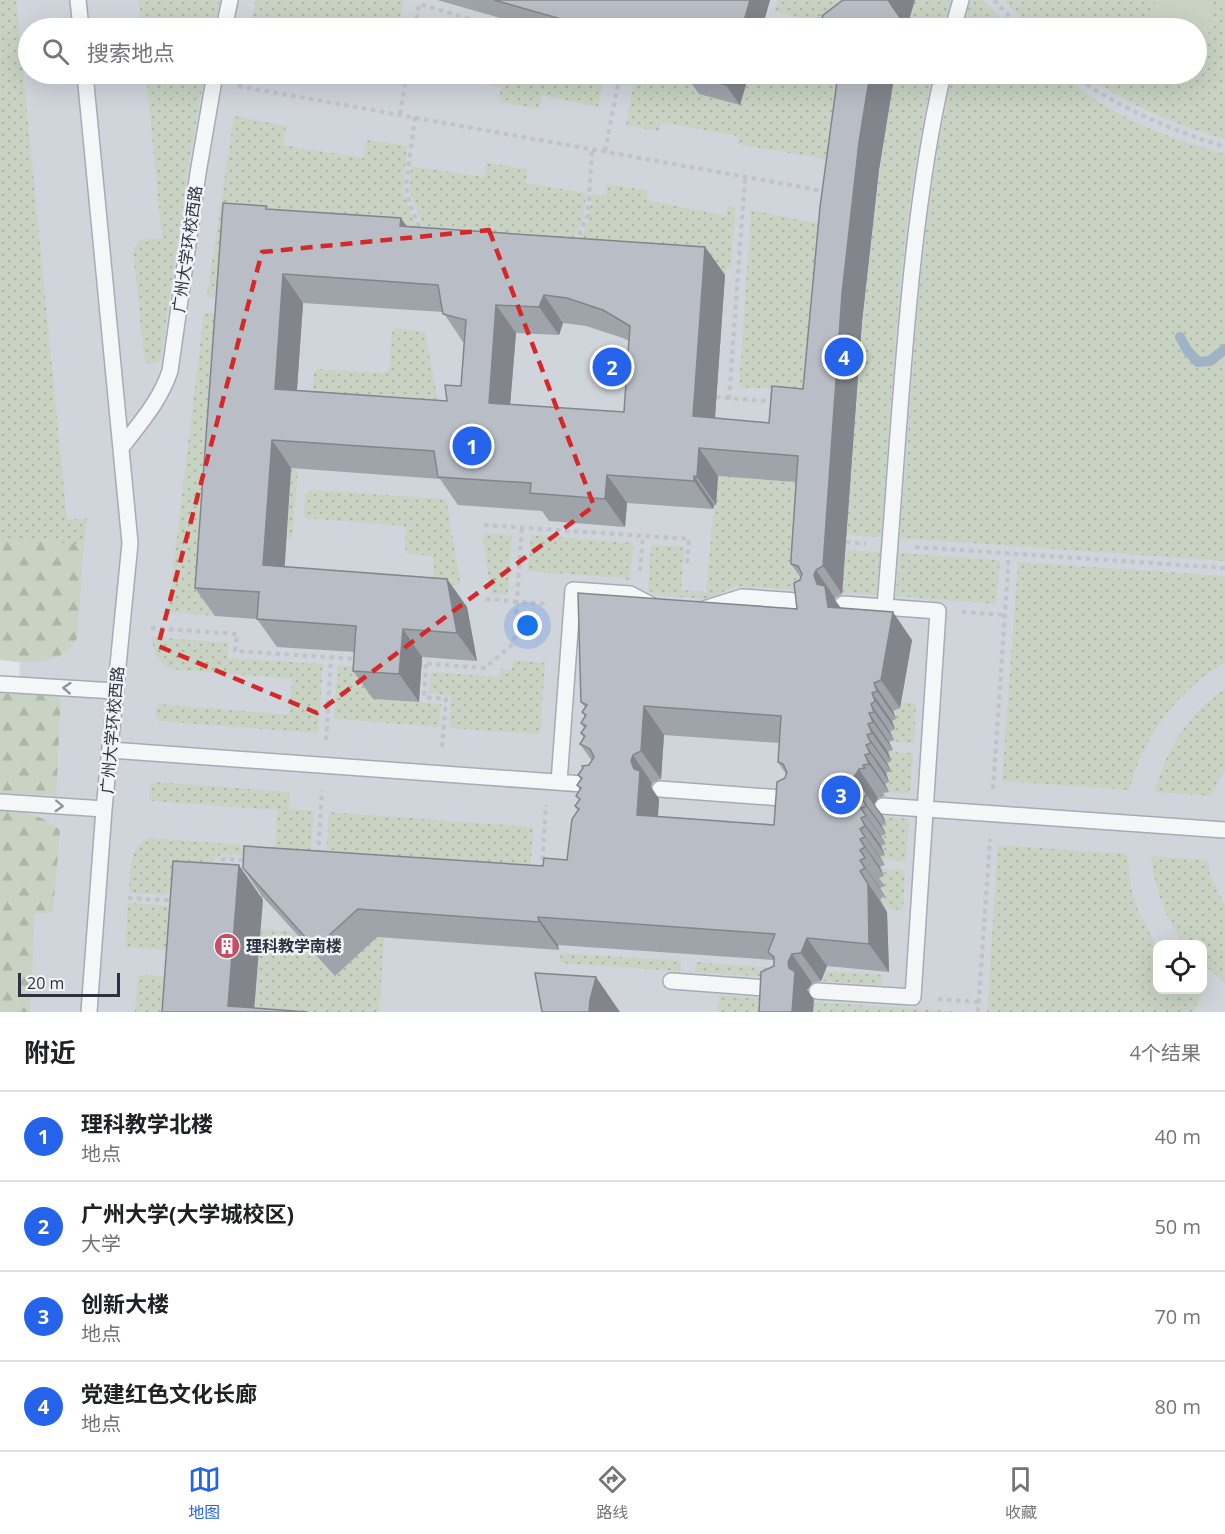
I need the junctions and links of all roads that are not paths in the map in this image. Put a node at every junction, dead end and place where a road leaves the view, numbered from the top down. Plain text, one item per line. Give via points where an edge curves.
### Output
1 (78, 0) edge
2 (230, 0) edge
3 (961, 0) edge
4 (80, 18) edge
5 (226, 18) edge
6 (956, 18) edge
7 (86, 84) edge
8 (213, 84) edge
9 (941, 84) edge
10 (121, 448) junction
11 (812, 602) edge
12 (843, 604) dead end
13 (664, 607) edge
14 (885, 607) junction
15 (693, 608) edge
16 (0, 684) edge
17 (115, 691) junction
18 (110, 750) junction
19 (553, 782) junction
20 (604, 786) edge
21 (660, 789) dead end
22 (797, 800) edge
23 (0, 802) edge
24 (883, 806) dead end
25 (925, 808) junction
26 (105, 809) junction
27 (1225, 830) edge
28 (671, 981) dead end
29 (785, 989) edge
30 (817, 991) dead end
31 (89, 1012) edge

1 - 4 lane
2 - 5 lane
3 - 6 lane
7 - 10 lane, 广州大学环校西路
8 - 10 lane, 广州大学环校西路 via 170,371 154,405
9 - 14 lane via 915,245
10 - 17 lane, 广州大学环校西路 via 130,543
11 - 15 lane via 742,597 703,609
12 - 14 lane
13 - 19 lane via 654,607 630,594 573,590
14 - 25 lane via 938,610
17 -> 16 lane
17 - 18 lane, 广州大学环校西路
18 - 19 lane
18 - 26 lane, 广州大学环校西路
19 - 20 lane
21 - 22 lane
23 -> 26 lane
24 - 25 lane
25 - 27 lane
25 - 30 lane via 913,998
26 - 31 lane, 广州大学环校西路
28 - 29 lane

